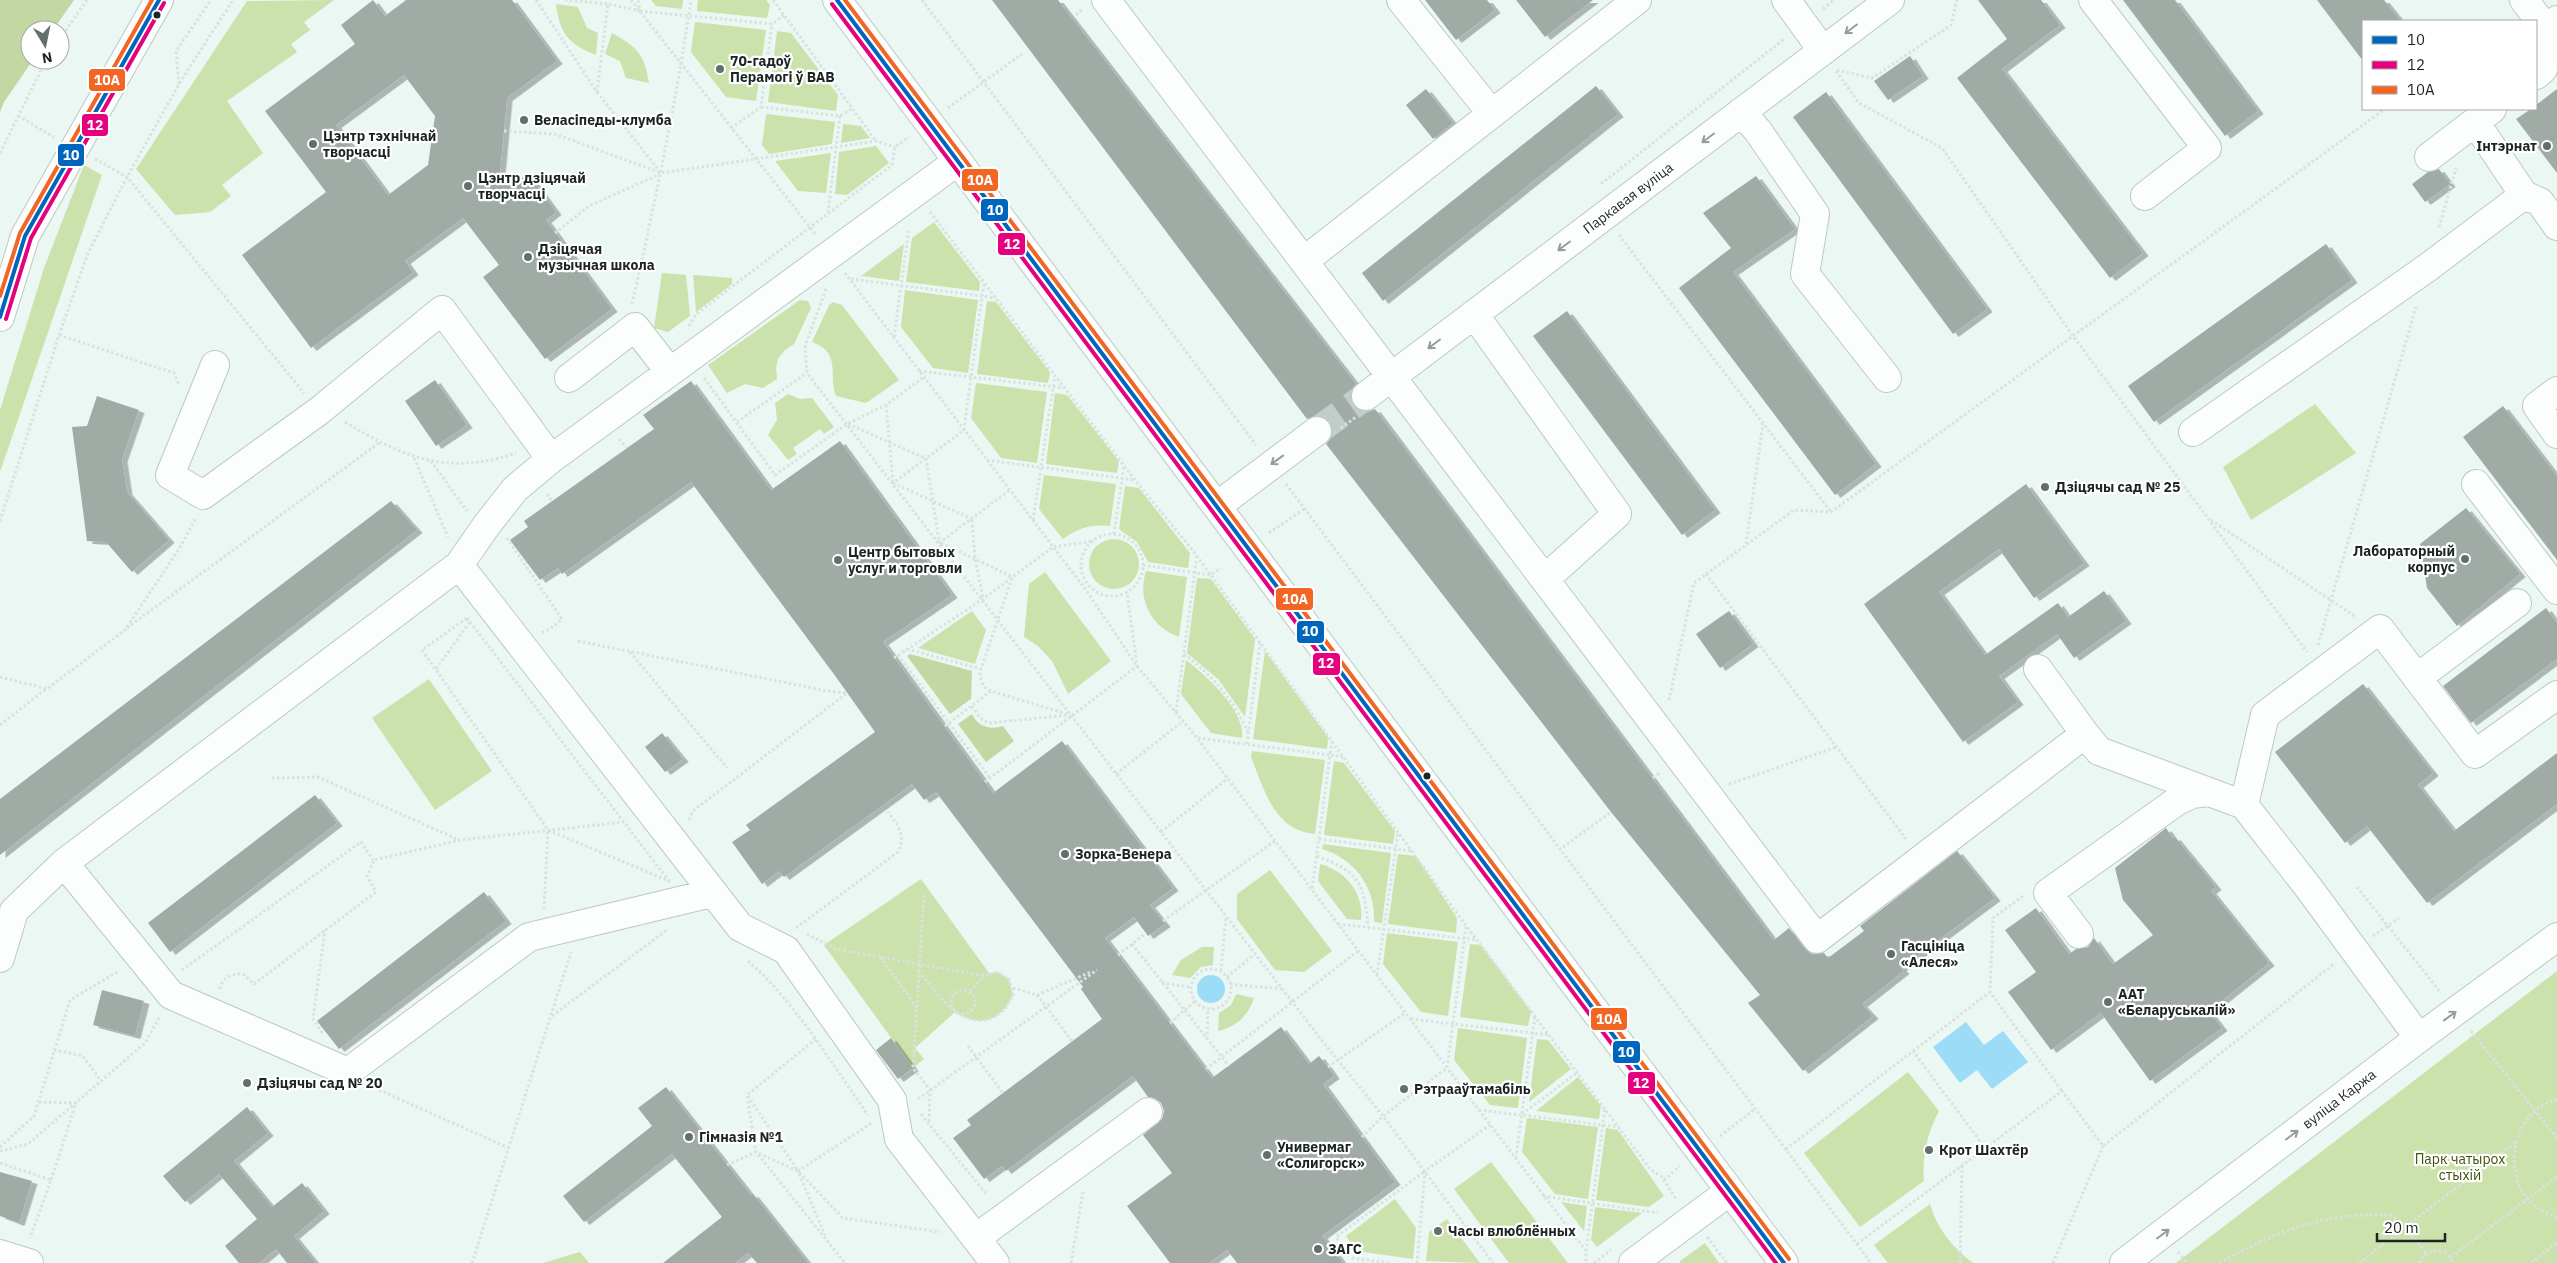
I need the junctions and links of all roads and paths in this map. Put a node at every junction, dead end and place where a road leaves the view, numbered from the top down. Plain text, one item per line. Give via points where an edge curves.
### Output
1 (87, 0) edge
2 (158, 0) edge
3 (211, 0) edge
4 (233, 0) edge
5 (536, 0) edge
6 (565, 0) edge
7 (631, 0) edge
8 (638, 0) edge
9 (692, 0) edge
10 (773, 0) edge
11 (837, 0) edge
12 (922, 0) edge
13 (1106, 0) edge
14 (1400, 0) edge
15 (1637, 0) edge
16 (1786, 0) edge
17 (1890, 0) edge
18 (1957, 0) edge
19 (2093, 0) edge
20 (2524, 0) edge
21 (608, 4) junction
22 (640, 11) junction
23 (784, 15) junction
24 (689, 16) junction
25 (772, 24) junction
26 (70, 25) edge
27 (2553, 30) edge
28 (1823, 51) junction
29 (1022, 54) dead end
30 (682, 66) junction
31 (41, 70) edge
32 (2537, 74) edge
33 (982, 82) junction
34 (179, 84) junction
35 (597, 92) junction
36 (761, 107) junction
37 (853, 108) junction
38 (948, 108) dead end
39 (2384, 110) edge
40 (1741, 112) junction
41 (1492, 114) junction
42 (2483, 115) edge
43 (18, 116) junction
44 (840, 116) junction
45 (731, 128) junction
46 (504, 131) dead end
47 (909, 136) dead end
48 (55, 137) dead end
49 (876, 141) junction
50 (896, 147) junction
51 (836, 148) junction
52 (0, 153) edge
53 (89, 156) dead end
54 (2429, 157) dead end
55 (757, 160) junction
56 (958, 161) junction
57 (2457, 163) dead end
58 (661, 173) junction
59 (126, 176) junction
60 (2524, 195) junction
61 (2145, 196) dead end
62 (828, 213) junction
63 (924, 217) dead end
64 (2557, 226) edge
65 (810, 227) junction
66 (1627, 230) dead end
67 (2438, 230) dead end
68 (814, 232) dead end
69 (901, 232) dead end
70 (556, 234) dead end
71 (1619, 235) junction
72 (1612, 241) dead end
73 (1304, 261) junction
74 (840, 266) dead end
75 (852, 266) dead end
76 (844, 272) junction
77 (850, 279) junction
78 (984, 283) junction
79 (828, 285) dead end
80 (901, 286) junction
81 (982, 296) junction
82 (995, 298) junction
83 (632, 304) dead end
84 (2416, 306) dead end
85 (696, 314) dead end
86 (1474, 314) junction
87 (0, 316) edge
88 (59, 335) junction
89 (2073, 336) junction
90 (894, 337) junction
91 (214, 365) dead end
92 (919, 371) junction
93 (670, 372) junction
94 (807, 373) junction
95 (1055, 375) junction
96 (924, 377) junction
97 (1391, 377) junction
98 (569, 378) dead end
99 (704, 378) dead end
100 (973, 378) junction
101 (1886, 378) dead end
102 (1053, 388) junction
103 (1065, 388) junction
104 (182, 390) dead end
105 (2557, 391) edge
106 (1366, 396) tunnel mouth
107 (886, 405) junction
108 (329, 415) junction
109 (737, 422) junction
110 (847, 424) junction
111 (1763, 424) junction
112 (964, 430) junction
113 (1316, 431) tunnel mouth
114 (2193, 432) dead end
115 (2557, 434) edge
116 (379, 442) junction
117 (889, 442) junction
118 (622, 443) dead end
119 (627, 448) dead end
120 (545, 452) junction
121 (414, 458) junction
122 (926, 458) junction
123 (986, 460) junction
124 (431, 461) junction
125 (1271, 465) junction
126 (1124, 466) junction
127 (1041, 467) junction
128 (1122, 479) junction
129 (1135, 480) junction
130 (893, 483) junction
131 (2476, 484) dead end
132 (1010, 490) junction
133 (548, 496) dead end
134 (933, 501) junction
135 (552, 502) dead end
136 (1217, 506) junction
137 (1304, 509) junction
138 (1831, 512) junction
139 (469, 514) dead end
140 (197, 516) dead end
141 (972, 519) junction
142 (2209, 519) junction
143 (1033, 520) junction
144 (0, 521) edge
145 (1269, 533) dead end
146 (1114, 534) junction
147 (505, 536) dead end
148 (1093, 541) junction
149 (939, 543) junction
150 (1746, 544) junction
151 (1053, 547) junction
152 (1197, 555) junction
153 (975, 559) junction
154 (460, 565) junction
155 (1143, 565) junction
156 (1221, 568) dead end
157 (1194, 573) junction
158 (1706, 574) junction
159 (1210, 575) junction
160 (1013, 577) junction
161 (1544, 579) junction
162 (1090, 586) junction
163 (1086, 590) junction
164 (2557, 590) edge
165 (1128, 592) junction
166 (983, 599) junction
167 (2331, 600) junction
168 (2517, 603) dead end
169 (467, 618) dead end
170 (998, 620) junction
171 (470, 622) dead end
172 (125, 630) junction
173 (2377, 631) junction
174 (533, 634) dead end
175 (578, 640) dead end
176 (1260, 642) junction
177 (907, 649) junction
178 (630, 652) junction
179 (1184, 654) junction
180 (1138, 666) junction
181 (436, 669) junction
182 (981, 669) junction
183 (2038, 669) dead end
184 (2309, 672) junction
185 (0, 677) edge
186 (2417, 678) junction
187 (47, 689) junction
188 (991, 692) junction
189 (2557, 695) edge
190 (972, 706) junction
191 (1176, 713) junction
192 (1071, 715) junction
193 (1183, 721) junction
194 (949, 724) junction
195 (0, 725) edge
196 (944, 726) dead end
197 (1248, 732) junction
198 (1662, 734) junction
199 (2085, 734) junction
200 (1197, 738) junction
201 (1332, 740) junction
202 (1247, 744) junction
203 (1837, 747) junction
204 (1330, 755) junction
205 (1344, 757) junction
206 (728, 768) dead end
207 (1116, 774) junction
208 (272, 778) dead end
209 (990, 778) junction
210 (1228, 778) junction
211 (985, 782) dead end
212 (1705, 792) junction
213 (2209, 792) junction
214 (2244, 805) junction
215 (888, 812) dead end
216 (1611, 812) dead end
217 (689, 821) dead end
218 (548, 830) junction
219 (1398, 831) junction
220 (1162, 832) junction
221 (1319, 838) junction
222 (460, 840) junction
223 (1275, 841) junction
224 (1396, 849) junction
225 (1559, 850) junction
226 (1412, 851) junction
227 (1316, 856) junction
228 (1922, 859) junction
229 (374, 860) junction
230 (64, 863) junction
231 (2358, 887) dead end
232 (1206, 890) junction
233 (1312, 890) junction
234 (712, 893) junction
235 (924, 895) dead end
236 (537, 912) dead end
237 (1226, 916) junction
238 (1993, 918) dead end
239 (2399, 918) dead end
240 (1163, 921) dead end
241 (1338, 924) junction
242 (1466, 926) junction
243 (2388, 926) junction
244 (1368, 927) junction
245 (796, 928) junction
246 (1384, 929) junction
247 (325, 930) junction
248 (668, 930) dead end
249 (789, 930) dead end
250 (1146, 934) dead end
251 (2079, 934) dead end
252 (2557, 937) edge
253 (1465, 939) junction
254 (1478, 940) junction
255 (1132, 944) junction
256 (572, 948) dead end
257 (2353, 949) junction
258 (1358, 951) junction
259 (1255, 954) junction
260 (1118, 955) dead end
261 (880, 957) junction
262 (0, 958) edge
263 (141, 958) junction
264 (745, 958) dead end
265 (920, 964) junction
266 (1221, 971) junction
267 (919, 972) junction
268 (1377, 975) junction
269 (984, 976) junction
270 (1227, 977) junction
271 (1162, 983) junction
272 (1230, 984) junction
273 (1191, 987) junction
274 (1012, 988) junction
275 (1282, 989) junction
276 (970, 991) junction
277 (1990, 992) junction
278 (169, 993) junction
279 (1037, 995) junction
280 (219, 996) dead end
281 (1195, 1001) junction
282 (1292, 1002) junction
283 (1046, 1006) junction
284 (917, 1008) junction
285 (1208, 1009) junction
286 (1184, 1011) junction
287 (956, 1012) junction
288 (2456, 1012) junction
289 (1405, 1013) junction
290 (1535, 1016) junction
291 (551, 1017) junction
292 (1410, 1019) junction
293 (1170, 1023) dead end
294 (1453, 1024) junction
295 (1533, 1033) junction
296 (323, 1035) dead end
297 (1550, 1035) junction
298 (2419, 1038) junction
299 (815, 1040) junction
300 (1207, 1040) junction
301 (1072, 1041) dead end
302 (968, 1046) dead end
303 (54, 1050) junction
304 (1912, 1051) junction
305 (977, 1057) junction
306 (1222, 1057) junction
307 (1338, 1060) junction
308 (1229, 1066) dead end
309 (1328, 1067) dead end
310 (1447, 1068) junction
311 (1206, 1069) dead end
312 (1578, 1072) junction
313 (101, 1081) junction
314 (366, 1084) dead end
315 (930, 1090) junction
316 (2062, 1091) junction
317 (1003, 1093) dead end
318 (747, 1095) junction
319 (2557, 1099) edge
320 (38, 1102) junction
321 (76, 1102) junction
322 (912, 1103) dead end
323 (1605, 1108) junction
324 (1755, 1109) junction
325 (918, 1110) dead end
326 (1479, 1110) junction
327 (1148, 1112) dead end
328 (2535, 1112) junction
329 (1522, 1115) junction
330 (1383, 1116) junction
331 (873, 1122) junction
332 (929, 1123) junction
333 (1490, 1125) junction
334 (1603, 1125) junction
335 (1619, 1127) junction
336 (878, 1130) dead end
337 (1719, 1136) dead end
338 (1362, 1137) dead end
339 (2557, 1138) edge
340 (2516, 1141) junction
341 (2103, 1146) junction
342 (509, 1148) junction
343 (1985, 1148) junction
344 (0, 1149) edge
345 (1786, 1149) junction
346 (756, 1152) junction
347 (1516, 1159) junction
348 (0, 1163) edge
349 (1683, 1164) dead end
350 (728, 1165) dead end
351 (1962, 1166) junction
352 (798, 1171) junction
353 (1425, 1171) junction
354 (2557, 1177) edge
355 (51, 1180) junction
356 (1664, 1180) junction
357 (1730, 1190) junction
358 (987, 1195) dead end
359 (1543, 1196) junction
360 (2528, 1198) junction
361 (1592, 1203) junction
362 (1670, 1204) dead end
363 (1665, 1208) dead end
364 (1659, 1213) junction
365 (1652, 1218) dead end
366 (2557, 1218) edge
367 (2405, 1227) junction
368 (941, 1232) dead end
369 (1706, 1236) dead end
370 (826, 1238) junction
371 (976, 1238) junction
372 (1857, 1244) junction
373 (2557, 1244) edge
374 (2174, 1247) dead end
375 (1586, 1251) junction
376 (2426, 1254) junction
377 (1625, 1255) edge
378 (2451, 1257) junction
379 (17, 1259) edge
380 (472, 1263) edge
381 (845, 1263) edge
382 (995, 1263) edge
383 (1389, 1263) edge
384 (1417, 1263) edge
385 (1493, 1263) edge
386 (1586, 1263) edge
387 (1594, 1263) edge
388 (1727, 1263) edge
389 (1784, 1263) edge
390 (1871, 1263) edge
391 (1960, 1263) edge
392 (2053, 1263) edge
393 (2124, 1263) edge
394 (2187, 1263) edge
395 (2219, 1263) edge
396 (2359, 1263) edge
397 (2419, 1263) edge
398 (2454, 1263) edge
399 (2531, 1263) edge

1 - 26 path
2 - 87 main road via 25,236
3 - 34 path via 176,51
4 - 34 path
5 - 35 path
6 - 21 path
7 - 22 path
8 - 22 path
9 - 24 path
10 - 23 path
11 - 56 main road
12 - 33 path
13 - 73 main road
14 - 41 main road
15 - 41 main road
16 - 28 main road
17 -> 28 main road, Паркавая вуліца
18 - 89 path via 1951,25 1872,78 1834,69 1859,103 1942,148
19 - 61 main road via 2206,148
20 - 27 main road
21 - 22 path
21 - 35 path
22 - 24 path
22 - 30 path
23 - 25 path
23 - 37 path
24 - 25 path
24 - 30 path
25 - 36 path
27 - 32 main road via 2543,69
28 - 40 main road, Паркавая вуліца
29 - 33 path
30 - 45 path
30 - 58 path
31 - 43 path
33 - 38 path
33 - 125 path
34 - 59 path
35 - 58 path
36 - 44 path
36 - 45 path
37 - 44 path
37 - 49 path
39 - 89 path
40 -> 86 main road, Паркавая вуліца
40 - 101 main road via 1758,131 1815,214 1805,274
41 - 73 main road
42 - 54 main road
42 - 60 main road
43 - 48 path
43 - 52 path
44 - 51 path
45 - 55 path
46 - 58 path via 555,134
47 - 50 path
49 - 50 path
49 - 51 path
50 - 62 path via 892,165
51 - 55 path
51 - 62 path
53 - 59 path
55 - 58 path
55 - 65 path
56 - 93 main road
56 - 136 main road
57 - 67 path
58 - 70 path via 589,206
58 - 83 path
59 - 88 path via 88,252
59 - 108 path
60 - 64 main road via 2540,202
60 - 114 main road via 2427,268
62 - 65 path
63 - 78 path via 931,212
65 - 68 path
65 - 85 path
66 - 71 path
69 - 80 path via 909,227
71 - 72 path
71 - 111 path
73 - 97 main road
74 - 76 path
75 - 76 path
76 - 77 path
77 - 80 path
77 - 90 path
78 - 81 path
78 - 82 path
79 - 94 path via 805,346
80 - 81 path
80 - 90 path
81 - 82 path
81 - 100 path
82 - 95 path
84 - 167 path
86 -> 97 main road, Паркавая вуліца
86 - 161 main road via 1617,514
88 - 104 path via 174,373
88 - 144 path
89 - 138 path
89 - 142 path
90 - 92 path
91 - 108 main road via 170,475 203,495
92 - 96 path
92 - 100 path
93 - 98 main road via 635,327
93 - 120 main road
94 - 109 path
94 - 110 path
95 - 102 path
95 - 103 path
96 - 107 path
96 - 112 path
97 - 106 main road, Паркавая вуліца
97 - 161 main road
99 - 109 path
100 - 102 path
100 - 112 path
102 - 103 path
102 - 127 path
103 - 126 path
105 - 115 main road via 2536,406
107 - 110 path
107 - 117 path
108 - 116 path
108 - 120 main road via 442,310
109 - 110 path via 775,475
110 - 117 path
110 - 130 path
111 - 138 path
111 - 150 path
112 - 122 path
112 - 123 path
113 -> 125 main road
116 - 121 path
116 - 172 path
117 - 122 path
117 - 130 path
118 - 119 path
120 - 124 path via 456,464
120 - 154 main road via 486,526
121 - 124 path
121 - 154 path
122 - 130 path
122 - 134 path
123 - 127 path
123 - 132 path
124 - 139 path
125 - 136 main road
125 - 137 path
126 - 128 path
126 - 129 path
127 - 128 path
127 - 143 path
128 - 129 path
128 - 146 path
129 - 152 path
130 - 134 path
130 - 149 path
131 - 164 main road
132 - 141 path
132 - 143 path
133 - 135 path
134 - 141 path
134 - 149 path
136 - 357 main road
137 - 145 path
137 - 225 path
138 - 150 path via 1794,510
140 - 172 path
141 - 149 path
141 - 153 path
142 - 167 path
142 - 184 path
143 - 151 path
146 - 148 path
146 - 155 path via 1123,536 1138,547
147 - 174 path via 562,619 550,629
148 - 151 path
148 - 162 path via 1086,548 1081,568
149 - 153 path
149 - 166 path
150 - 158 path
151 - 160 path
151 - 163 path
152 - 157 path
152 - 159 path
153 - 160 path
153 - 166 path
154 - 230 main road
154 - 234 main road
155 - 157 path
155 - 165 path via 1139,580
156 - 159 path
157 - 159 path
157 - 179 path
158 - 198 path via 1694,583
158 - 203 path
159 - 176 path
160 - 166 path
160 - 170 path
161 - 198 main road
162 - 163 path
162 - 165 path via 1108,596
163 - 180 path
165 - 180 path
166 - 170 path
166 - 177 path
167 - 173 path
167 - 184 path
168 - 186 main road
169 - 181 path via 422,650
170 - 182 path
170 - 192 path
171 - 181 path
172 - 187 path
173 - 184 main road
173 - 186 main road via 2380,629
175 - 178 path
176 - 197 path
176 - 201 path
177 - 182 path
177 - 194 path via 896,656
178 - 206 path
178 - 217 path via 847,693 692,811
179 - 191 path
179 - 197 path via 1216,681 1240,714
180 - 191 path
180 - 192 path
181 - 218 path
182 - 188 path via 980,679
183 - 199 main road
184 - 214 main road via 2265,716
185 - 187 path
186 - 189 main road via 2475,754
187 - 195 path
188 - 190 path
188 - 192 path
190 - 192 path via 980,718 989,723
190 - 194 path
191 - 193 path
192 - 207 path
192 - 209 path
193 - 200 path
193 - 207 path
194 - 196 path
194 - 209 path
197 - 202 path
198 - 212 main road
199 - 213 main road via 2099,751
199 - 228 main road
200 - 202 path
200 - 210 path
201 - 204 path
201 - 205 path
202 - 204 path
203 - 212 path
203 - 228 path
204 - 205 path
204 - 221 path
205 - 219 path
207 - 220 path
208 - 222 path via 318,777
209 - 211 path
210 - 220 path
210 - 223 path
212 - 228 main road via 1817,939
213 - 214 main road
213 - 251 main road via 2192,794 2177,801 2048,894
214 - 257 main road
215 - 245 path via 902,834 898,852
216 - 225 path
218 - 218 path via 582,844 669,880 624,822
218 - 222 path
218 - 236 path via 544,910
219 - 224 path
219 - 226 path
220 - 232 path
221 - 224 path
221 - 227 path
222 - 229 path
223 - 232 path
223 - 233 path
224 - 226 path
224 - 246 path
225 - 324 path
226 - 242 path
227 - 233 path
227 - 244 path via 1353,874 1367,906
229 - 247 path via 367,876 376,892
229 - 278 path via 361,842 177,974
230 - 262 main road via 14,911
230 - 263 main road
231 - 243 path
232 - 237 path
232 - 240 path
233 - 241 path
234 - 278 main road via 529,937 348,1072
234 - 371 main road via 740,927 786,950 892,1100 899,1139
235 - 265 path
237 - 259 path
237 - 266 path
238 - 277 path
239 - 243 path
241 - 244 path
241 - 258 path
242 - 253 path
242 - 254 path
243 - 257 path
243 - 288 path
244 - 246 path
245 - 249 path
245 - 261 path via 836,949
246 - 253 path
246 - 268 path
247 - 280 path via 254,984 243,974 232,974 220,986
247 - 296 path via 312,1019
248 - 291 path
250 - 255 path
252 - 288 main road, вуліца Каржа
253 - 254 path
253 - 294 path
254 - 290 path
255 - 260 path
255 - 271 path
256 - 291 path
257 - 298 main road
257 - 341 path
258 - 268 path
258 - 282 path
259 - 270 path
259 - 275 path
261 - 265 path
261 - 284 path
263 - 278 main road
263 - 303 path via 70,1000
264 - 299 path via 765,975
265 - 267 path
265 - 269 path
266 - 270 path
266 - 273 path via 1198,973
267 - 284 path
267 - 287 path
268 - 289 path
269 - 274 path via 998,972 1010,980
269 - 276 path
270 - 272 path
271 - 273 path
271 - 286 path
272 - 275 path
272 - 285 path via 1231,992 1223,1005
273 - 281 path
274 - 279 path
274 - 287 path via 1013,995 1008,1004 993,1018 970,1020
275 - 282 path
276 - 287 path via 958,990 952,996 951,1004
276 - 287 path via 975,997 973,1009 963,1014
277 - 304 path
277 - 316 path
278 - 313 path via 145,1043
279 - 283 path
279 - 283 path via 1097,970
281 - 285 path
281 - 286 path
282 - 306 path
282 - 307 path
283 - 301 path
283 - 305 path
284 - 315 path via 913,1068
285 - 300 path
286 - 293 path
286 - 300 path
298 -> 288 main road, вуліца Каржа
288 - 328 path
289 - 292 path
289 - 307 path
290 - 295 path
290 - 297 path
291 - 342 path
292 - 294 path
292 - 310 path
294 - 295 path
294 - 310 path
295 - 297 path
295 - 329 path
297 - 312 path
393 -> 298 main road, вуліца Каржа
299 - 318 path
299 - 331 path
300 - 306 path
302 - 305 path
303 - 313 path via 83,1056
303 - 320 path
304 - 343 path
304 - 345 path
305 - 315 path
305 - 317 path
306 - 308 path
306 - 311 path
307 - 309 path
307 - 330 path
310 - 326 path
310 - 330 path
312 - 323 path
312 - 329 path
313 - 321 path
314 - 342 path
315 - 322 path
315 - 332 path
316 - 341 path
316 - 343 path
318 - 346 path
318 - 352 path
319 - 328 path
320 - 321 path
320 - 344 path via 34,1116
321 - 344 path via 28,1144
321 - 355 path
323 - 334 path
323 - 335 path
324 - 337 path
324 - 345 path
325 - 332 path
326 - 329 path
326 - 333 path
327 - 371 main road
328 - 339 path
328 - 340 path via 2526,1121
329 - 334 path
329 - 347 path
330 - 338 path
330 - 353 path
331 - 336 path
331 - 352 path
332 - 358 path
333 - 347 path
333 - 353 path
334 - 335 path
334 - 361 path
335 - 356 path via 1650,1169
340 - 360 path via 2517,1179
340 - 367 path
341 - 392 path
342 - 380 path
343 - 351 path
345 - 372 path
346 - 350 path
346 - 352 path
346 - 370 path
347 - 359 path
348 - 355 path
349 - 356 path
351 - 372 path
351 - 391 path
352 - 368 path via 843,1218
352 - 370 path
353 - 383 path via 1336,1237 1352,1258
353 - 384 path
353 - 385 path
354 - 360 path
355 - 379 path
356 - 362 path via 1676,1199
357 - 377 main road
357 - 389 main road
359 - 361 path
359 - 375 path
360 - 366 path via 2542,1212
360 - 378 path
361 - 364 path
361 - 375 path
363 - 364 path
364 - 365 path
367 - 376 path
367 - 395 path via 2391,1215 2360,1214 2312,1221 2260,1241
367 - 396 path
369 - 388 path
370 - 381 path
371 - 382 main road
372 - 390 path
373 - 399 path
374 - 394 path
375 - 386 path
376 - 378 path via 2440,1250
376 - 397 path
377 - 387 path
378 - 398 path

